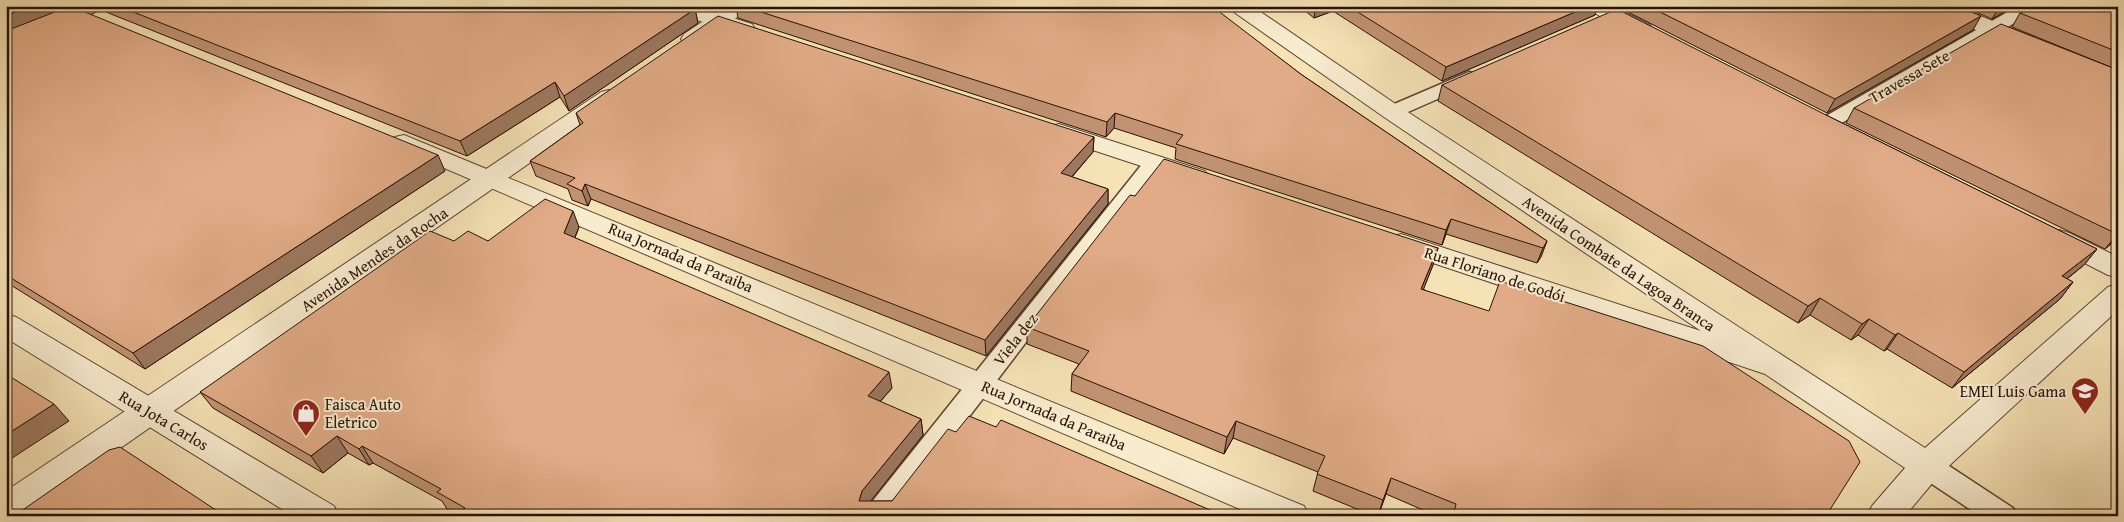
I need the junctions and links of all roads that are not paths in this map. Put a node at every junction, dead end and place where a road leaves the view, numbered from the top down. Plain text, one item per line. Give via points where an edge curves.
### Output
1 (672, 6) edge
2 (740, 6) edge
3 (1238, 6) edge
4 (1937, 6) edge
5 (2031, 6) edge
6 (87, 12) edge
7 (1601, 15) edge
8 (718, 21) junction
9 (1992, 28) junction
10 (765, 36) edge
11 (1664, 41) edge
12 (6, 44) edge
13 (2043, 50) edge
14 (670, 55) edge
15 (1489, 69) edge
16 (629, 83) edge
17 (1392, 112) junction
18 (1818, 120) joint
19 (1040, 125) edge
20 (382, 134) edge
21 (1853, 137) edge
22 (1154, 162) junction
23 (492, 178) junction
24 (1220, 184) edge
25 (2038, 229) edge
26 (1380, 236) edge
27 (2118, 268) edge
28 (2118, 294) edge
29 (6, 324) edge
30 (1775, 366) junction
31 (980, 383) junction
32 (150, 411) junction
33 (1927, 466) junction
34 (6, 509) edge
35 (322, 516) edge
36 (877, 516) edge
37 (1292, 516) edge
38 (1884, 516) edge
39 (2003, 516) edge

1 - 8 street
2 - 8 street
3 - 17 street, Avenida Combate da Lagoa Branca
4 - 9 street
5 - 9 lane, Travessa Sete
6 - 12 lane
7 - 11 street
8 - 10 street
8 - 14 street
9 - 13 street
9 - 18 lane, Travessa Sete
15 - 17 lane
16 - 23 street, Avenida Mendes da Rocha
17 - 30 street, Avenida Combate da Lagoa Branca
18 - 21 street
19 - 22 street
20 - 23 street, Rua Jornada da Paraiba
22 - 24 street
22 - 31 lane, Viela dez
23 - 31 street, Rua Jornada da Paraiba
23 - 32 street, Avenida Mendes da Rocha
25 - 27 street
26 - 30 street, Rua Floriano de Godói
28 - 33 street
29 - 32 street, Rua Jota Carlos
30 - 33 street, Avenida Combate da Lagoa Branca
31 - 36 lane, Viela dez
31 - 37 street, Rua Jornada da Paraiba
32 - 34 street, Avenida Mendes da Rocha
32 - 35 street, Rua Jota Carlos
33 - 38 street
33 - 39 lane, Avenida Combate da Lagoa Branca

